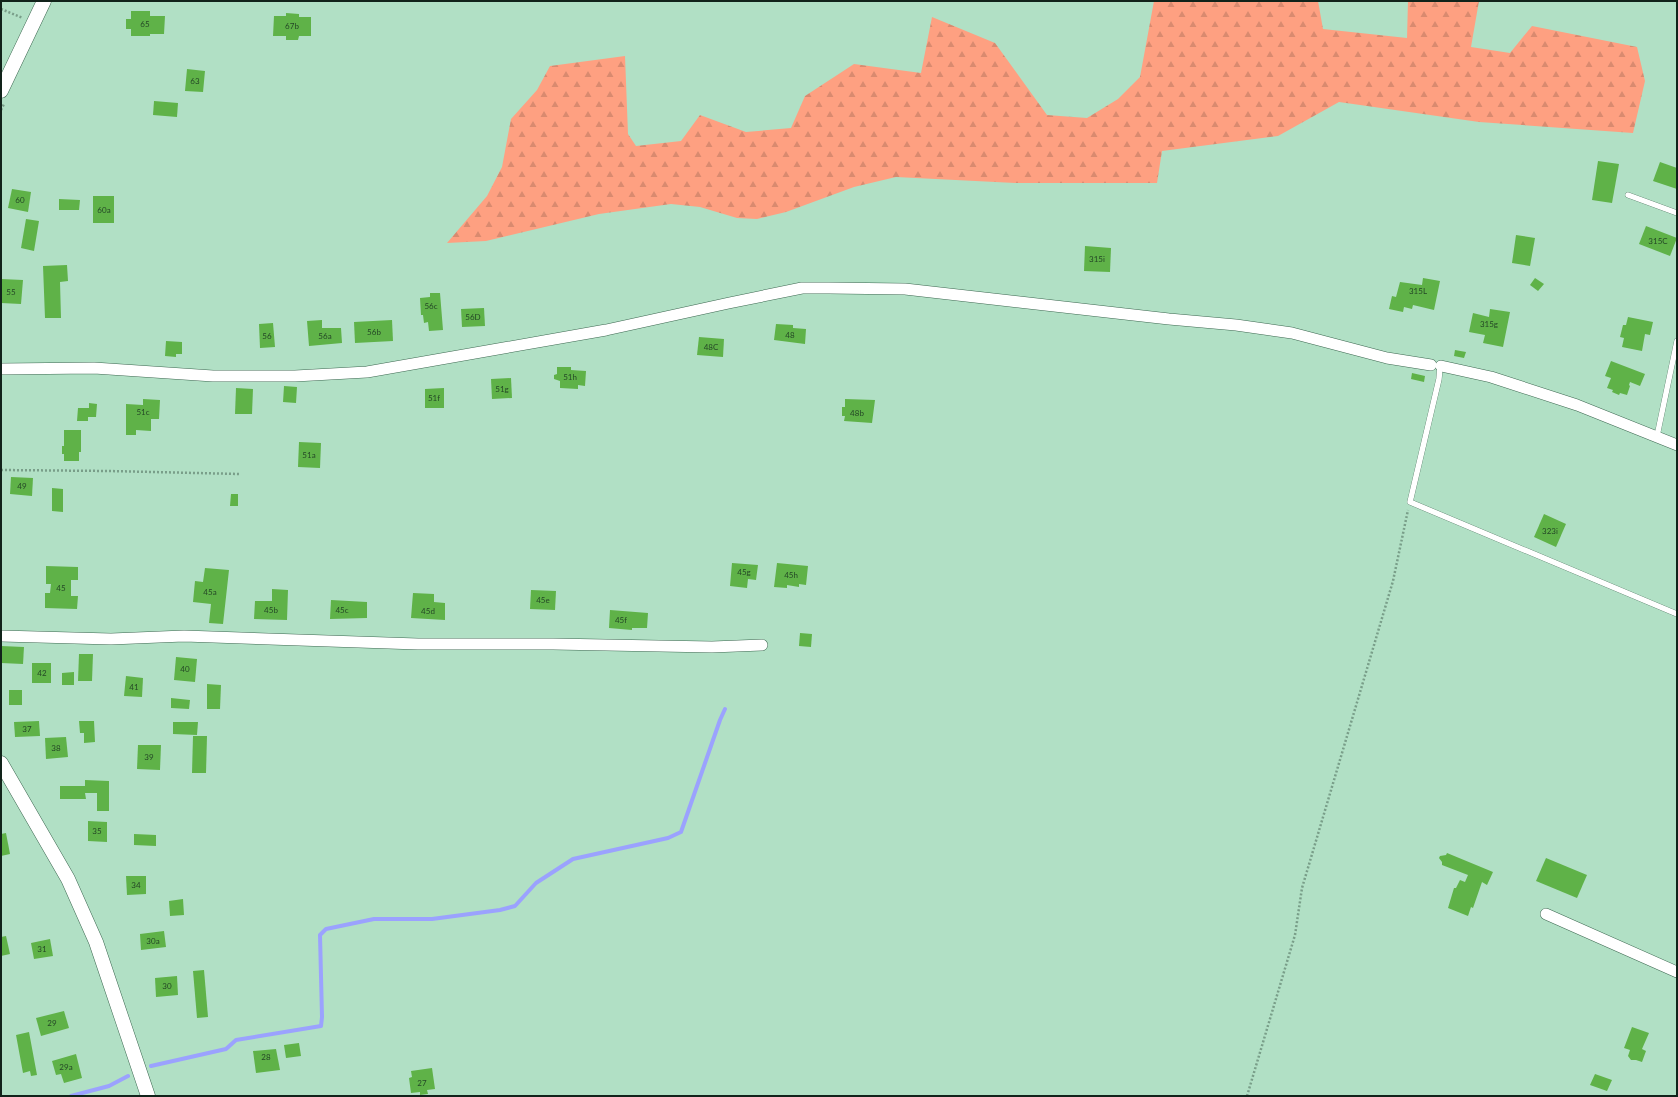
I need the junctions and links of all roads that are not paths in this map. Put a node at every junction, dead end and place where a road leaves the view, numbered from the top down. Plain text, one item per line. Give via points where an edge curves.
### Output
1 (44, 1) edge
2 (1, 91) edge
3 (1628, 195) dead end
4 (1677, 213) edge
5 (1677, 341) edge
6 (1436, 366) junction
7 (1, 369) edge
8 (1658, 436) junction
9 (1677, 445) edge
10 (1677, 614) edge
11 (1, 636) edge
12 (762, 645) dead end
13 (1, 762) edge
14 (1546, 914) dead end
15 (1677, 972) edge
16 (148, 1096) edge

1 - 2 street
3 - 4 lane
5 - 8 lane
6 - 7 street via 1381,356 1292,332 1236,325 905,289 802,288 606,330 367,372 295,376 213,376 94,368
6 - 8 street via 1491,377 1577,405
6 - 10 lane via 1439,379 1410,502
8 - 9 street
11 - 12 street via 111,639 184,636 418,644 712,647
13 - 16 street via 68,879 96,942
14 - 15 street

